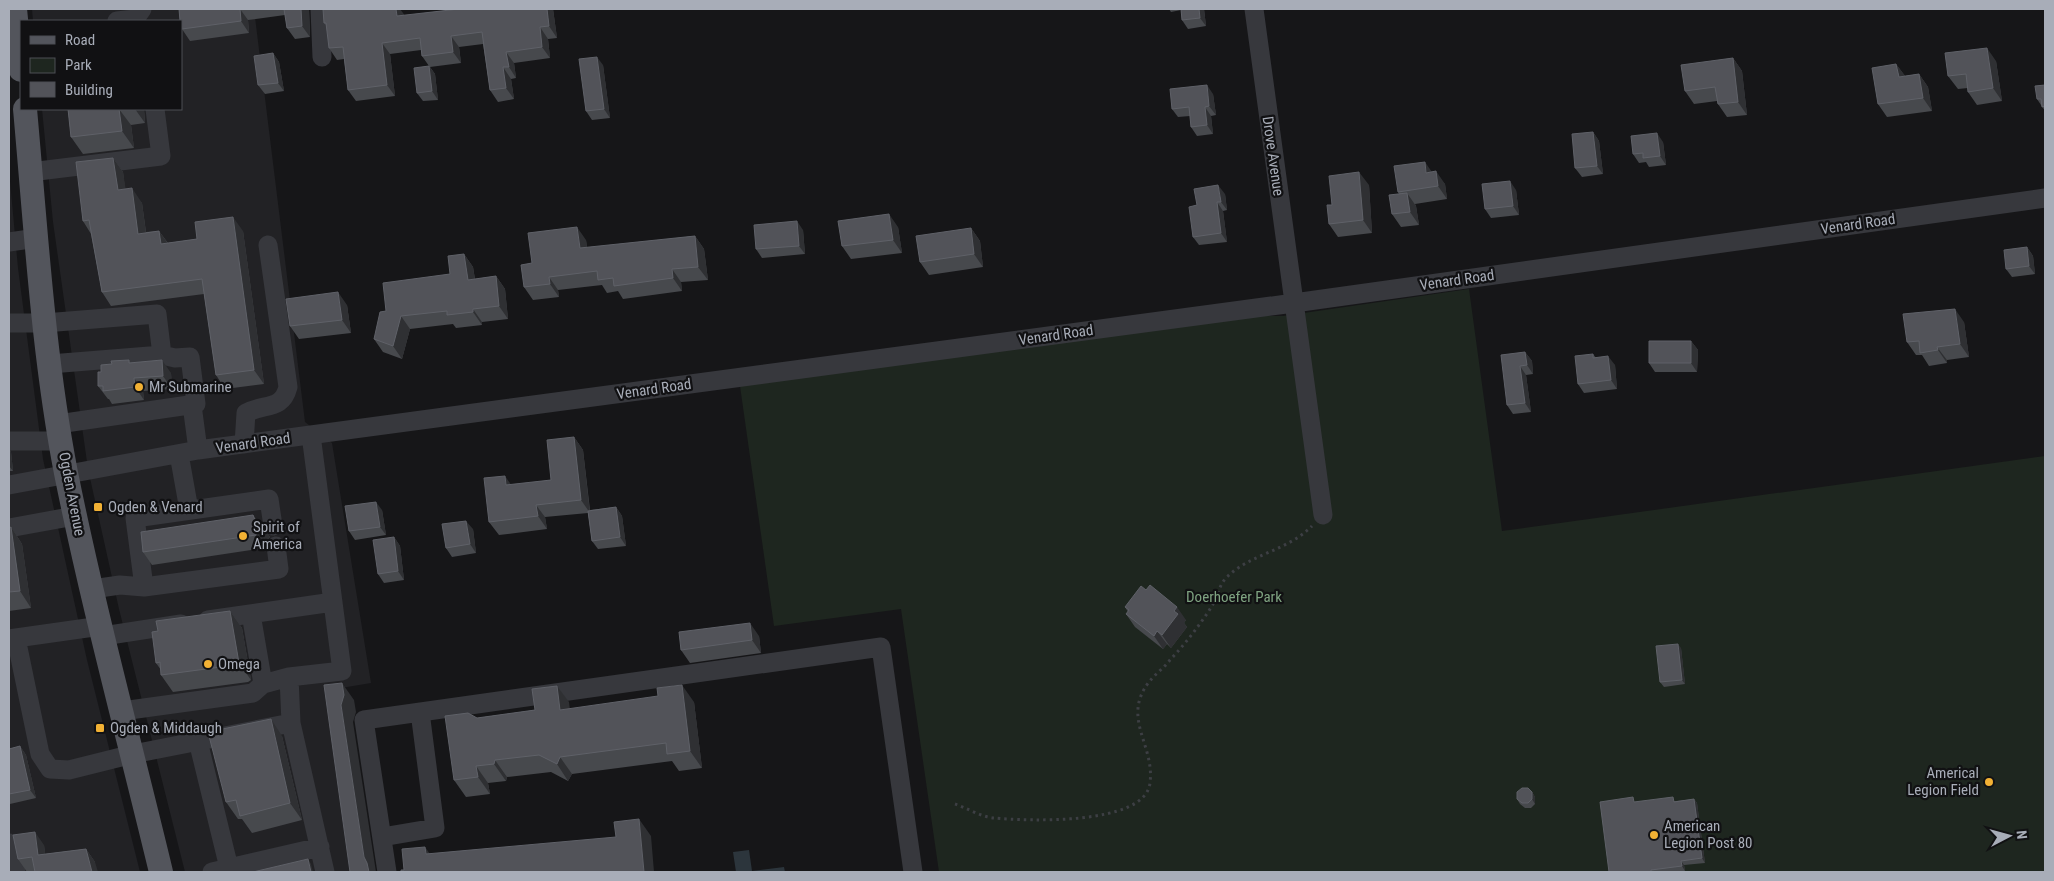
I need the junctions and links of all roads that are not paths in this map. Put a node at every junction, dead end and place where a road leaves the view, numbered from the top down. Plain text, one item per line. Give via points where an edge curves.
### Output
1 (15, 9) edge
2 (142, 9) edge
3 (320, 9) edge
4 (1254, 9) edge
5 (126, 20) edge
6 (20, 33) edge
7 (322, 57) dead end
8 (25, 110) edge
9 (155, 110) edge
10 (30, 172) junction
11 (2045, 198) edge
12 (37, 238) junction
13 (9, 242) edge
14 (268, 245) dead end
15 (1294, 303) junction
16 (9, 323) edge
17 (44, 323) junction
18 (162, 355) junction
19 (50, 364) junction
20 (192, 405) junction
21 (60, 432) junction
22 (311, 435) junction
23 (9, 441) edge
24 (244, 444) junction
25 (198, 450) junction
26 (179, 454) junction
27 (66, 472) junction
28 (9, 484) edge
29 (189, 510) junction
30 (1323, 515) road end
31 (75, 516) junction
32 (273, 526) dead end
33 (9, 528) edge
34 (276, 546) dead end
35 (144, 587) junction
36 (92, 589) junction
37 (333, 602) junction
38 (251, 614) junction
39 (102, 631) junction
40 (12, 638) edge
41 (290, 677) junction
42 (263, 684) junction
43 (122, 711) junction
44 (420, 712) junction
45 (291, 723) junction
46 (198, 741) junction
47 (133, 754) junction
48 (382, 836) junction
49 (9, 843) edge
50 (320, 847) junction
51 (224, 871) edge
52 (16, 872) edge
53 (161, 872) edge
54 (325, 872) edge
55 (388, 872) edge
56 (913, 872) edge

1 - 6 main road
2 - 5 street via 135,19
3 - 7 street
4 - 15 street, Drove Avenue
8 - 10 main road, Ogden Avenue
9 - 10 street via 161,156
10 - 12 main road, Ogden Avenue
11 - 15 street, Venard Road
12 - 13 street
12 - 17 main road, Ogden Avenue
14 - 24 street via 288,387 280,403 246,412
15 - 22 street, Venard Road
15 - 30 street, Drove Avenue
16 - 17 street
17 - 18 street via 157,314
17 - 19 main road, Ogden Avenue
18 - 19 street
18 - 20 street via 190,358 196,404
19 - 21 main road, Ogden Avenue
20 - 21 street
20 - 25 street
21 - 23 street
21 - 27 main road, Ogden Avenue
22 - 24 street, Venard Road
22 - 37 street
24 - 25 street, Venard Road
25 - 26 street, Venard Road
26 - 27 street, Venard Road
26 - 29 street
27 - 28 street, Venard Road
27 - 31 main road, Ogden Avenue
29 - 32 street via 269,499
29 - 35 street via 135,518
31 - 33 street
31 - 36 main road, Ogden Avenue
34 - 35 street via 279,569
35 - 36 street via 120,585
36 - 39 main road, Ogden Avenue
37 - 38 street
37 - 41 street via 342,671
38 - 39 street
38 - 42 street
39 - 40 street
39 - 43 main road, Ogden Avenue
40 - 47 street via 40,754 50,769 69,770
41 - 42 street
41 - 45 street
42 - 43 street via 253,693
43 - 47 main road, Ogden Avenue
44 - 48 street via 435,828
44 - 48 street via 364,720
44 - 56 street via 881,647
45 - 46 street
45 - 50 street
46 - 47 street
46 - 51 street
47 - 53 main road, Ogden Avenue
48 - 55 street
49 - 52 street
50 - 51 street
50 - 54 street

